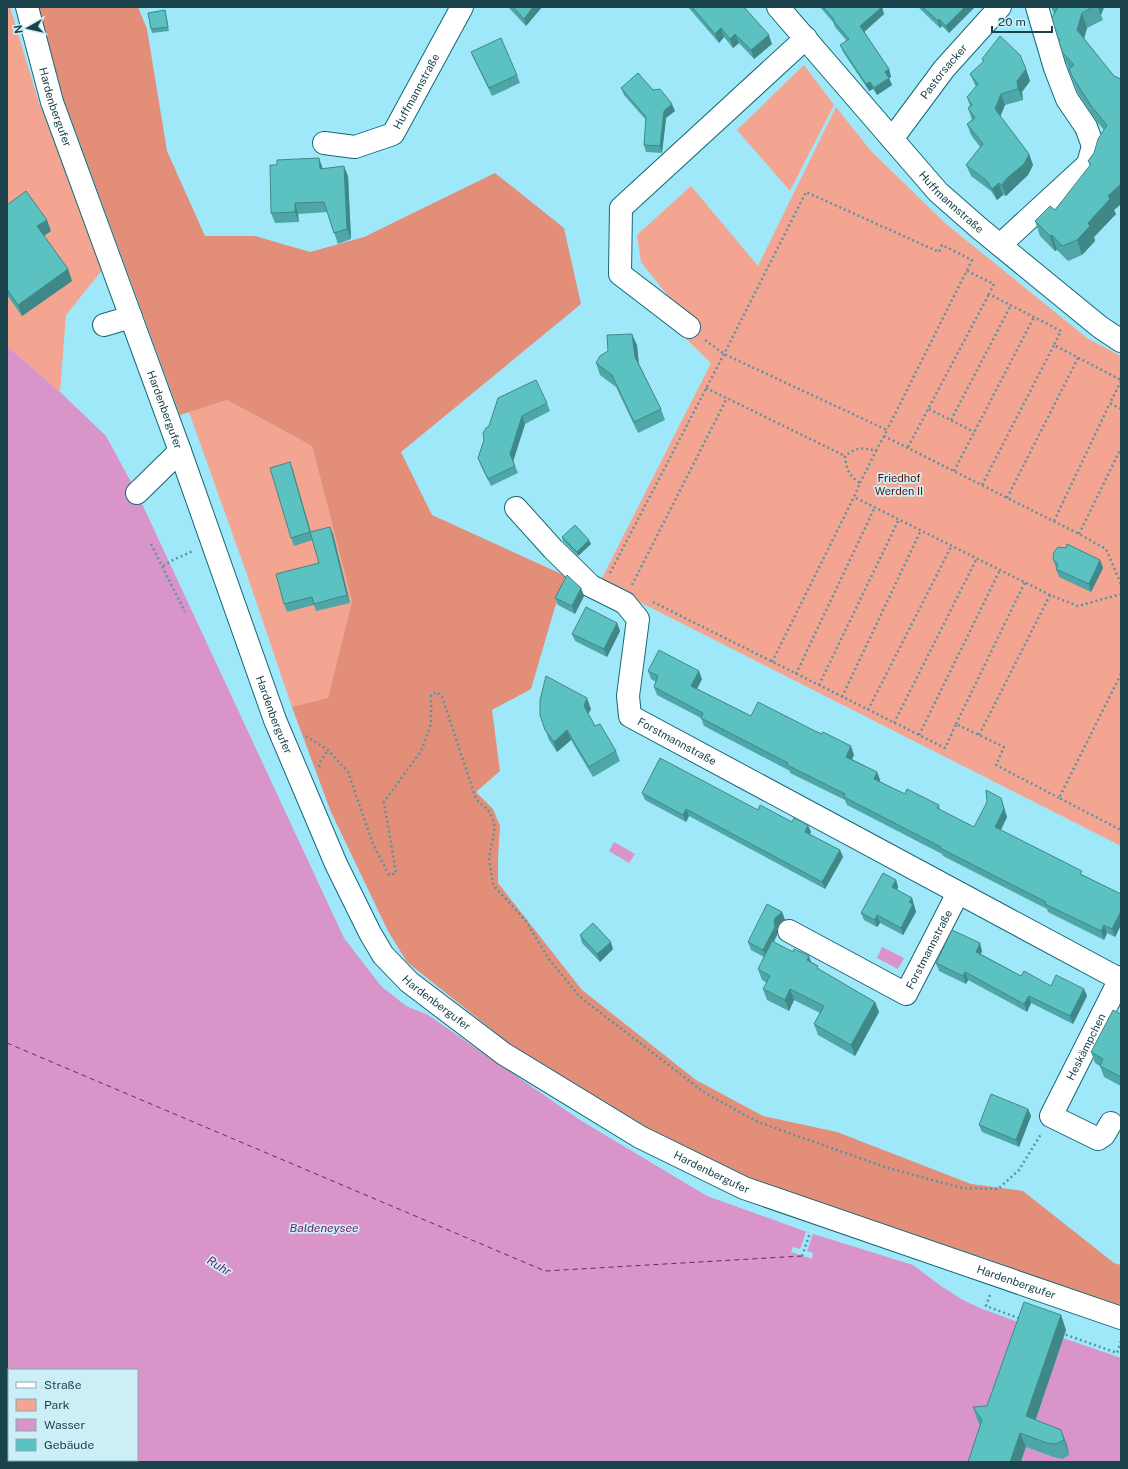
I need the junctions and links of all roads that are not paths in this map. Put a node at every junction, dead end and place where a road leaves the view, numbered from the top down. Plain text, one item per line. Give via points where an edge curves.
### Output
1 (27, 7) edge
2 (462, 7) edge
3 (778, 7) edge
4 (1000, 7) edge
5 (1037, 7) edge
6 (806, 38) junction
7 (892, 139) junction
8 (324, 144) dead end
9 (1000, 245) junction
10 (131, 317) junction
11 (104, 325) dead end
12 (689, 327) dead end
13 (1121, 341) edge
14 (180, 451) junction
15 (137, 493) dead end
16 (516, 508) dead end
17 (958, 893) junction
18 (789, 931) dead end
19 (1121, 978) edge
20 (1111, 1123) dead end
21 (1121, 1318) edge

1 - 10 street, Hardenbergufer via 52,102
2 - 8 street, Huffmannstraße via 393,134 355,148
3 - 6 street, Huffmannstraße
4 - 7 street, Pastorsacker via 944,69
5 - 9 street via 1067,99 1086,127 1093,146 1088,164
6 - 7 street, Huffmannstraße
6 - 12 street via 621,208 620,274
7 - 9 street, Huffmannstraße via 938,192
9 - 13 street, Huffmannstraße via 1100,327
10 - 11 street
10 - 14 street, Hardenbergufer
14 - 15 street
14 - 21 street, Hardenbergufer via 275,720 306,795 370,933 383,955 410,982 504,1054 640,1137 744,1188
16 - 17 street, Forstmannstraße via 553,549 592,586 625,603 638,619 628,696 630,716
17 - 18 street, Forstmannstraße via 906,994
17 - 19 street, Forstmannstraße
19 - 20 street, Heskämpchen via 1051,1116 1098,1139 1104,1135

